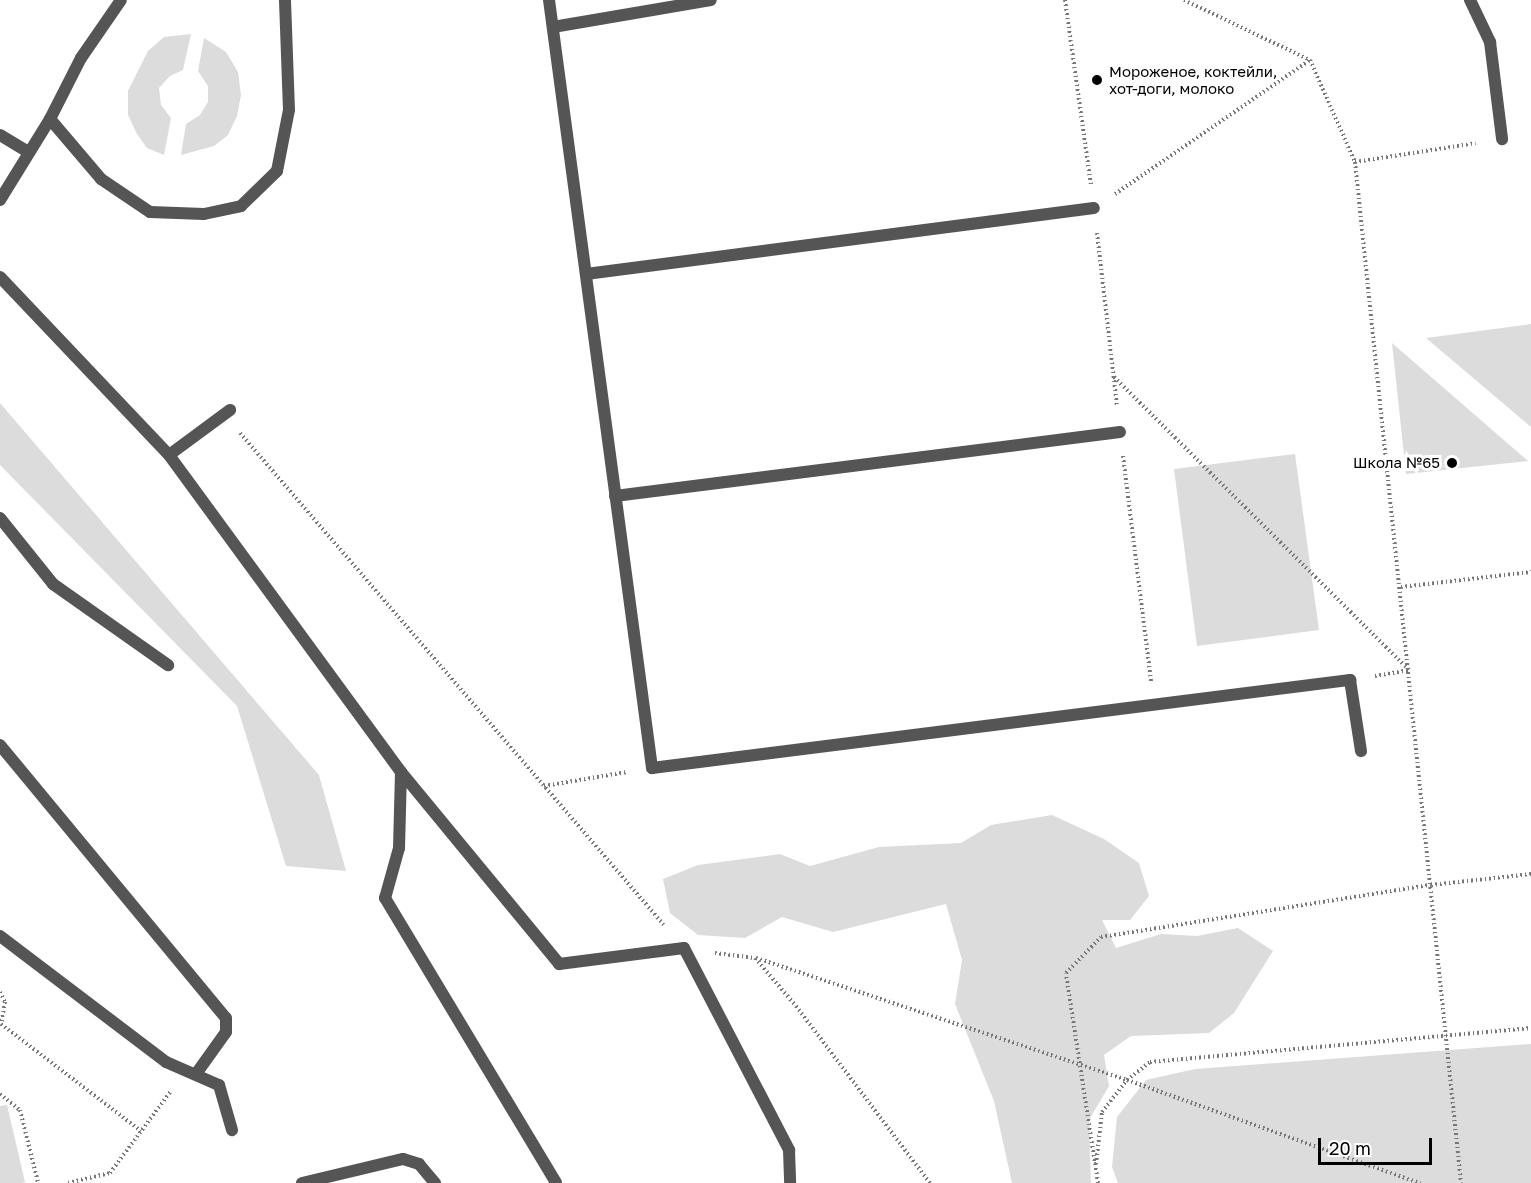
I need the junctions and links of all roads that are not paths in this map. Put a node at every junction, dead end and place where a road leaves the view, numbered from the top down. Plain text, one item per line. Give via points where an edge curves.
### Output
1 (121, 0) edge
2 (285, 0) edge
3 (549, 0) edge
4 (711, 0) edge
5 (1470, 0) edge
6 (553, 27) junction
7 (50, 119) junction
8 (0, 135) edge
9 (1502, 139) road end
10 (28, 153) junction
11 (0, 200) edge
12 (1094, 208) road end
13 (586, 274) junction
14 (0, 277) edge
15 (227, 412) road end
16 (1120, 432) road end
17 (170, 455) junction
18 (615, 496) junction
19 (0, 518) edge
20 (168, 665) dead end
21 (0, 745) edge
22 (1361, 751) dead end
23 (402, 772) junction
24 (0, 936) edge
25 (191, 1072) junction
26 (232, 1130) dead end
27 (302, 1183) edge
28 (435, 1183) edge
29 (556, 1183) edge
30 (790, 1183) edge

1 - 7 street via 81,58
2 - 7 street via 289,110 277,171 241,206 204,214 150,212 100,179
3 - 6 street
4 - 6 street
5 - 9 street via 1490,42
6 - 13 street
7 - 10 street
8 - 10 street
10 - 11 street
12 - 13 street
13 - 18 street
14 - 17 street
15 - 17 street
16 - 18 street
17 - 23 street
18 - 22 street via 652,768 1350,680
19 - 20 street via 53,584
21 - 25 street via 226,1018 226,1032
23 - 29 street via 399,848 386,898
23 - 30 street via 559,964 684,948 789,1150
24 - 25 street via 166,1062
25 - 26 street via 219,1085
27 - 28 street via 403,1159 419,1164

